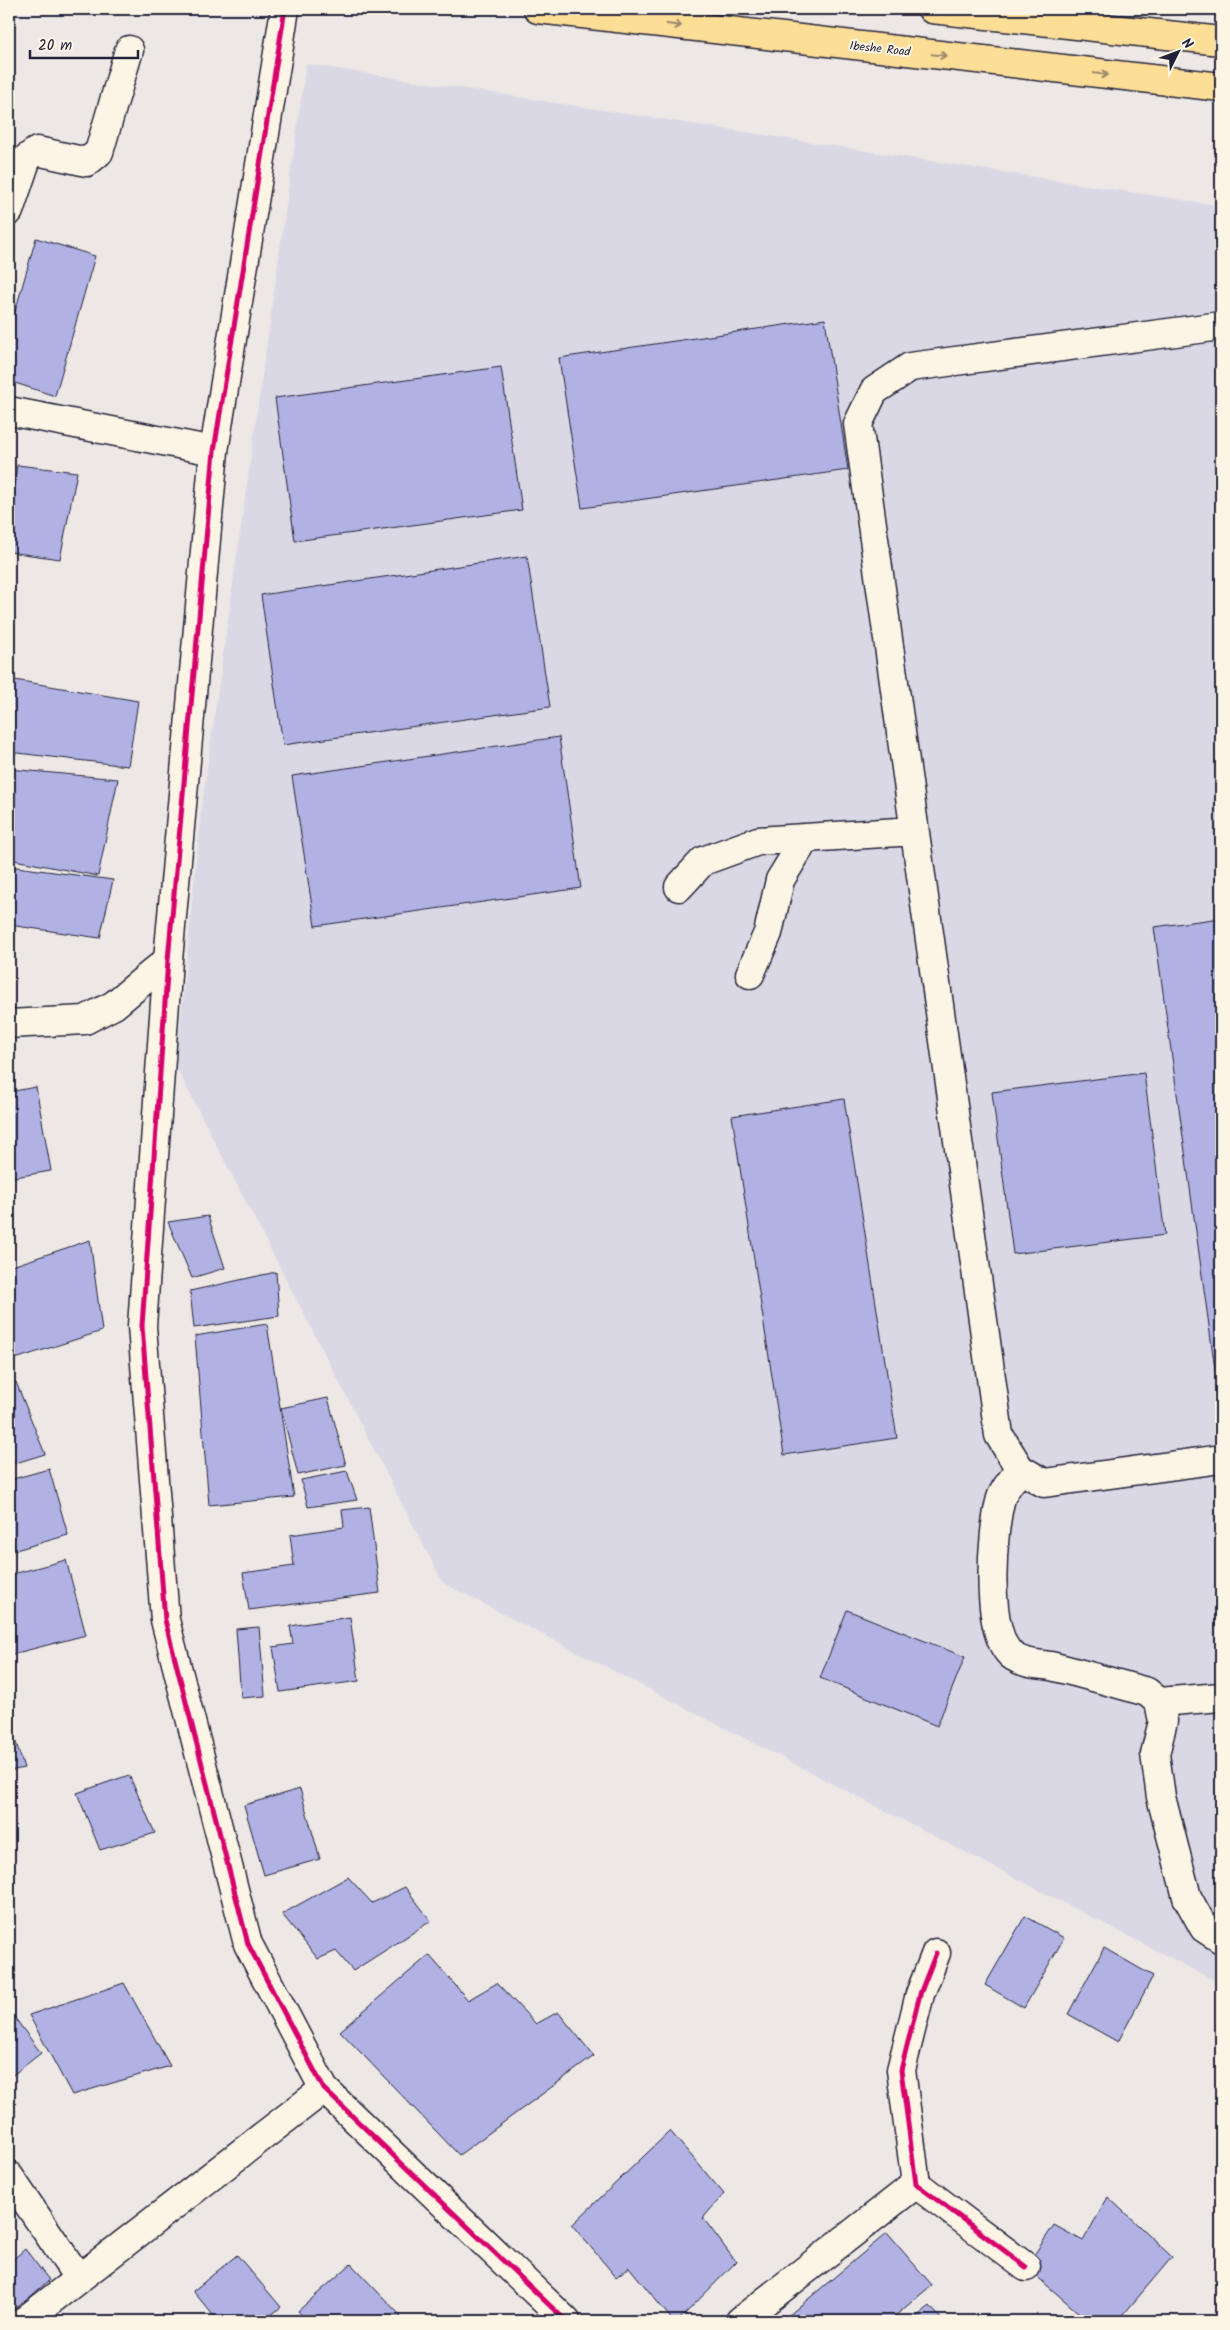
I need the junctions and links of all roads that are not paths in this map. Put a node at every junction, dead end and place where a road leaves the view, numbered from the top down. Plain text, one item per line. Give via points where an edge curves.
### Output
1 (285, 9) edge
2 (538, 9) edge
3 (932, 9) edge
4 (1221, 41) edge
5 (129, 50) dead end
6 (1221, 87) edge
7 (9, 211) edge
8 (1221, 326) edge
9 (9, 411) edge
10 (214, 451) junction
11 (914, 831) junction
12 (805, 839) junction
13 (679, 887) dead end
14 (168, 960) junction
15 (750, 974) dead end
16 (9, 1024) edge
17 (1221, 1458) edge
18 (1020, 1469) junction
19 (1221, 1697) edge
20 (1159, 1702) junction
21 (1221, 1939) edge
22 (936, 1954) dead end
23 (324, 2088) junction
24 (9, 2176) edge
25 (916, 2184) junction
26 (1026, 2267) dead end
27 (80, 2279) junction
28 (24, 2321) edge
29 (566, 2321) edge
30 (740, 2321) edge

1 - 10 street
2 -> 6 main road, Ibeshe Road
3 - 4 main road
5 - 7 street via 99,152 87,162 37,150 27,158
8 - 11 street via 910,367 874,392 858,424
9 - 10 street
10 - 14 street
11 - 12 street
11 - 18 street via 999,1436
12 - 13 street via 758,841 703,861
12 - 15 street via 780,880 768,933
14 - 16 street via 114,1005 85,1020
14 - 23 street via 142,1326 165,1620 248,1944
17 - 18 street via 1044,1483
18 - 20 street via 1002,1496 991,1580 998,1632 1011,1655 1022,1662 1147,1692
19 - 20 street
20 - 21 street via 1163,1721 1155,1754 1161,1797 1188,1897 1204,1928
22 - 25 street via 920,1994 901,2070
23 - 27 street
23 - 29 street
24 - 27 street
25 - 26 street
25 - 30 street
27 - 28 street

